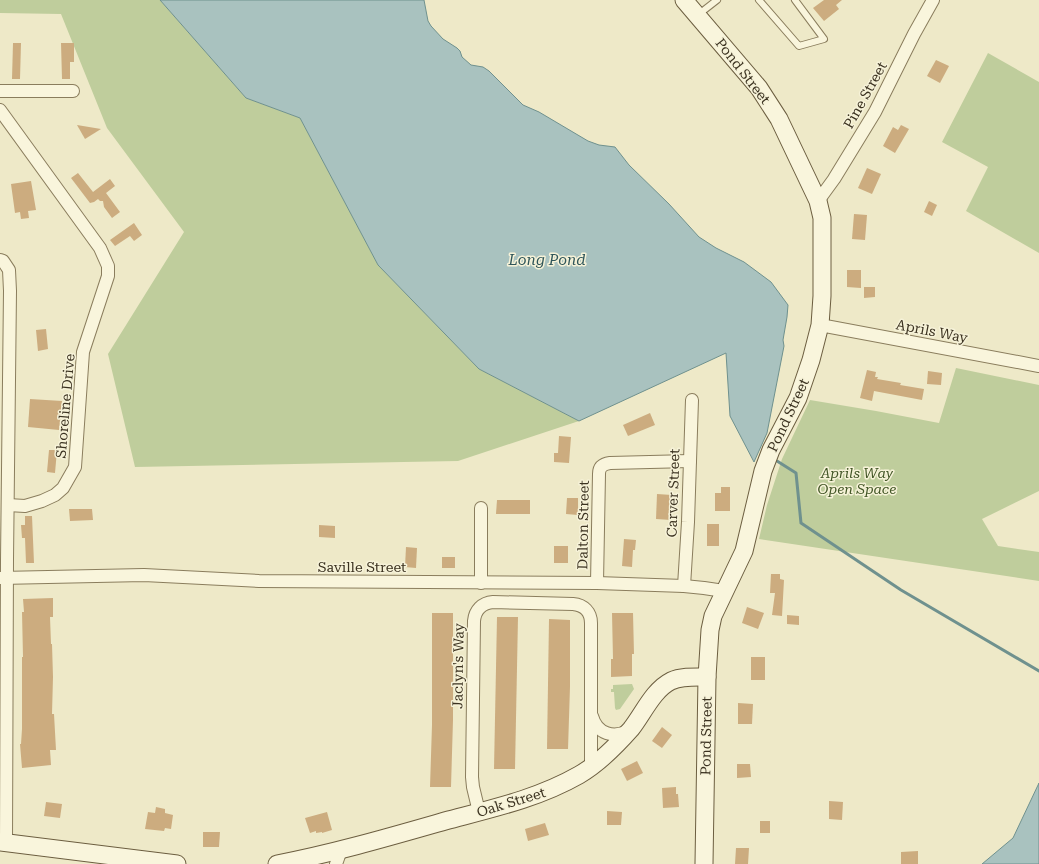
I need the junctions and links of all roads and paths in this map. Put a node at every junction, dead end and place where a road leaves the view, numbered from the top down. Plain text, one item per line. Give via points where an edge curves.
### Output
1 (684, 0) edge
2 (717, 0) edge
3 (759, 0) edge
4 (794, 0) edge
5 (933, 0) edge
6 (698, 15) junction
7 (0, 91) edge
8 (73, 91) dead end
9 (0, 110) edge
10 (818, 201) junction
11 (1, 261) edge
12 (820, 325) junction
13 (1039, 366) edge
14 (692, 400) dead end
15 (690, 461) junction
16 (8, 505) junction
17 (481, 508) dead end
18 (4, 578) edge
19 (481, 583) junction
20 (597, 583) junction
21 (684, 586) junction
22 (724, 592) junction
23 (707, 677) junction
24 (591, 714) junction
25 (630, 730) junction
26 (591, 767) junction
27 (479, 812) junction
28 (3, 843) edge
29 (338, 857) edge
30 (177, 864) edge
31 (277, 864) edge
32 (704, 864) edge

1 - 6 street, Pond Street
2 - 6 lane
3 - 4 lane via 799,46 824,39
5 - 10 street, Pine Street via 875,112
6 - 10 street, Pond Street via 759,88 779,119
7 - 8 street
9 - 16 street, Shoreline Drive via 100,248 108,266 108,276 83,352 74,467 63,488 55,495 25,506
10 - 12 street, Pond Street via 822,218
11 - 16 street via 9,270 10,291
12 - 13 street, Aprils Way
12 - 22 street, Pond Street via 798,398 763,471 744,551
14 - 15 street, Carver Street
15 - 20 street, Dalton Street via 610,463 601,467
15 - 21 street, Carver Street
16 - 18 street
17 - 19 street
18 - 19 street, Saville Street via 144,575 259,581
18 - 28 street
19 - 20 street, Saville Street
20 - 21 street, Saville Street
21 - 22 street, Saville Street
22 - 23 street, Pond Street via 713,616 710,630
23 - 25 street, Oak Street via 681,678 667,683
23 - 32 street, Pond Street
24 - 25 street via 598,728 606,734 619,735
24 - 26 street
24 - 27 street, Jaclyn's Way via 591,620 586,609 572,604 493,602 484,605 477,612 474,621 472,771
25 - 26 street, Oak Street
26 - 27 street, Oak Street via 546,791
27 - 29 street, Oak Street
28 - 30 street
29 - 31 street, Oak Street

